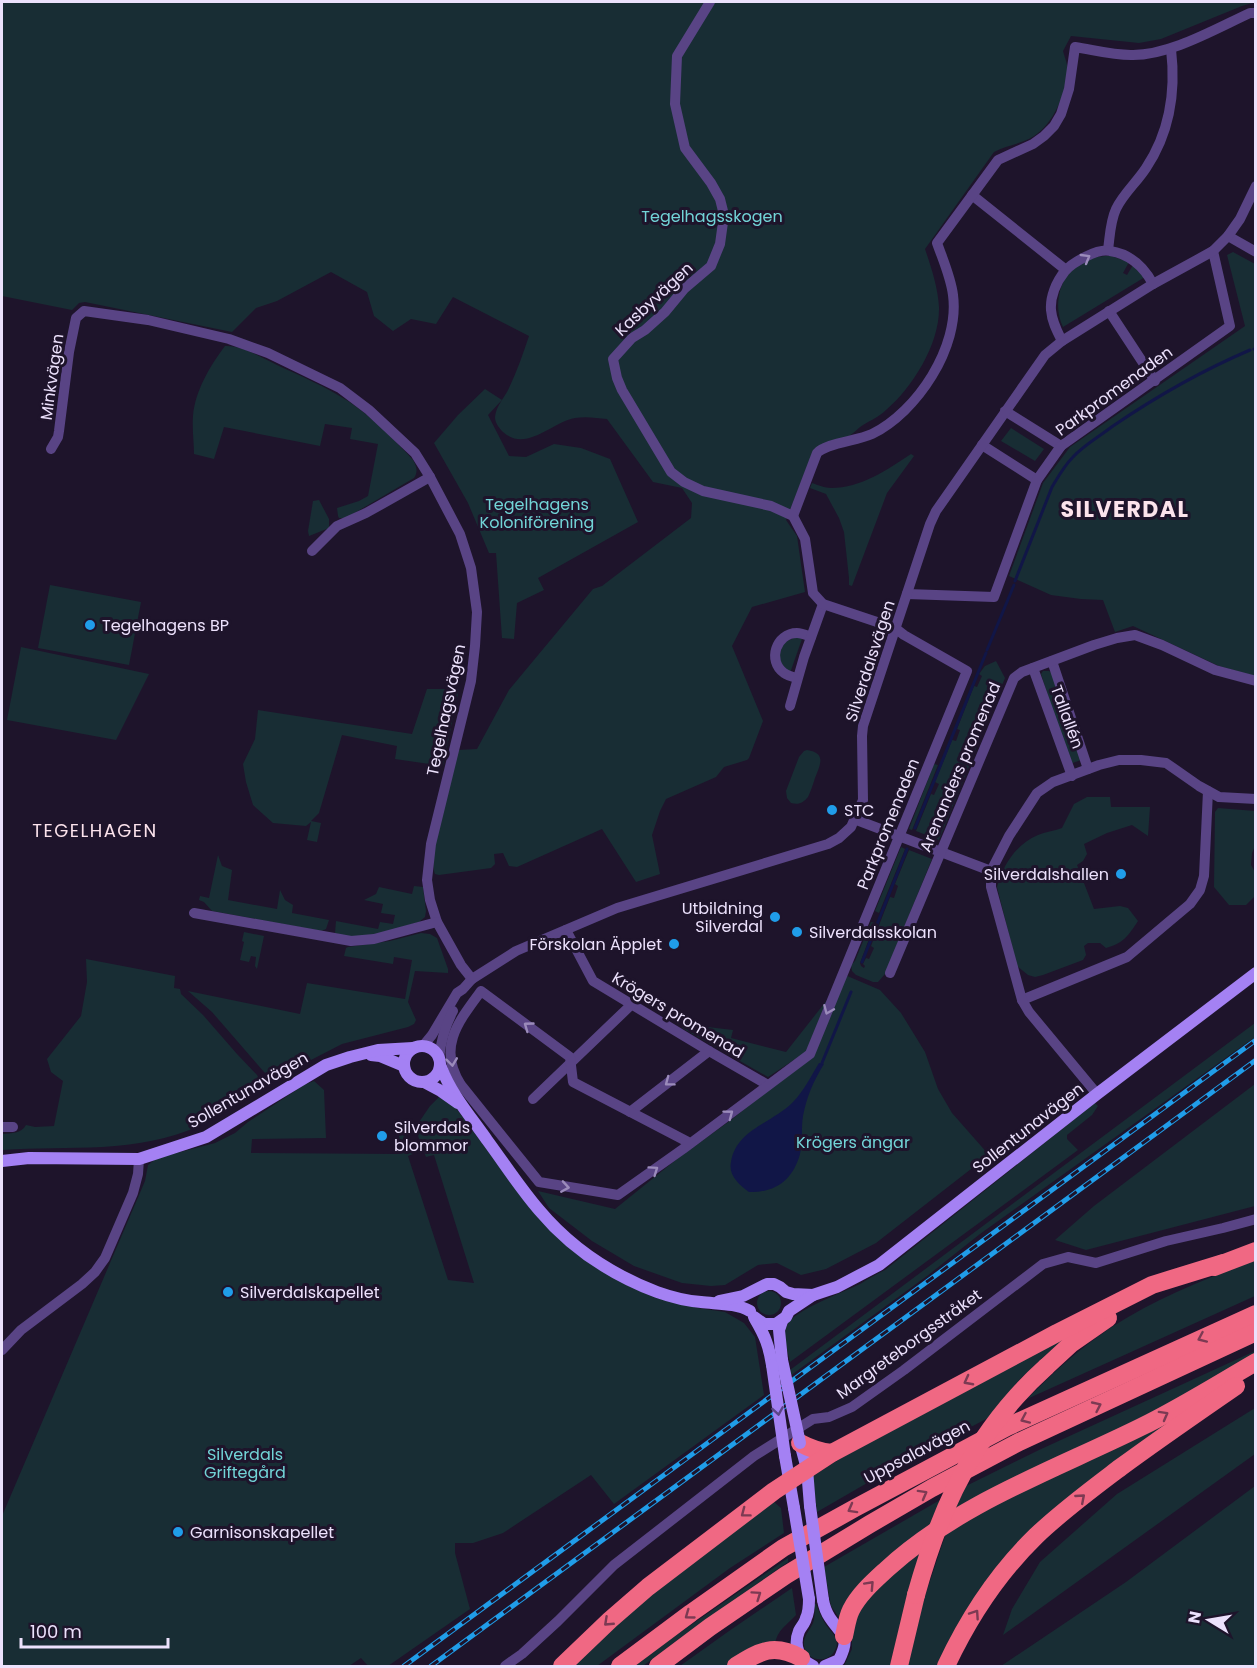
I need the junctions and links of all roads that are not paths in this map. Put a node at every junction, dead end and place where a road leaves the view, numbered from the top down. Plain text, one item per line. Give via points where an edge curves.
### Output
1 (710, 2) edge
2 (1256, 13) edge
3 (1170, 49) junction
4 (1256, 186) edge
5 (972, 195) junction
6 (1228, 236) junction
7 (1108, 250) junction
8 (1213, 251) junction
9 (1256, 252) edge
10 (1065, 270) junction
11 (1153, 284) junction
12 (84, 310) joint
13 (1109, 311) junction
14 (1062, 341) junction
15 (1155, 381) junction
16 (1005, 411) junction
17 (982, 445) junction
18 (1061, 446) junction
19 (51, 449) dead end
20 (430, 477) junction
21 (1037, 480) junction
22 (793, 516) junction
23 (312, 550) dead end
24 (907, 594) junction
25 (823, 604) junction
26 (896, 628) junction
27 (811, 637) junction
28 (1052, 661) junction
29 (1033, 668) junction
30 (798, 678) junction
31 (1256, 681) edge
32 (790, 706) dead end
33 (1088, 770) junction
34 (1072, 776) junction
35 (1208, 790) junction
36 (1256, 799) edge
37 (854, 819) junction
38 (899, 836) junction
39 (940, 852) junction
40 (991, 871) junction
41 (195, 913) dead end
42 (437, 922) junction
43 (566, 930) junction
44 (890, 974) dead end
45 (1256, 974) edge
46 (471, 979) junction
47 (463, 989) junction
48 (1023, 1000) junction
49 (632, 1005) junction
50 (418, 1047) junction
51 (709, 1052) junction
52 (367, 1054) junction
53 (440, 1063) junction
54 (572, 1063) junction
55 (404, 1066) junction
56 (426, 1083) junction
57 (768, 1085) junction
58 (1098, 1094) junction
59 (533, 1099) dead end
60 (464, 1107) junction
61 (630, 1112) junction
62 (690, 1143) junction
63 (139, 1159) junction
64 (2, 1161) edge
65 (1256, 1219) edge
66 (1256, 1251) edge
67 (1223, 1263) junction
68 (754, 1291) junction
69 (786, 1292) junction
70 (813, 1295) junction
71 (712, 1303) junction
72 (752, 1314) junction
73 (1256, 1314) edge
74 (785, 1316) junction
75 (1256, 1332) edge
76 (2, 1350) edge
77 (1256, 1362) edge
78 (777, 1363) junction
79 (1256, 1374) edge
80 (800, 1443) junction
81 (832, 1453) junction
82 (807, 1469) junction
83 (789, 1480) junction
84 (844, 1636) junction
85 (838, 1663) edge
86 (807, 1664) edge
87 (505, 1666) edge
88 (562, 1666) edge
89 (620, 1666) edge
90 (658, 1666) edge
91 (736, 1666) edge
92 (825, 1666) edge
93 (899, 1666) edge
94 (946, 1666) edge

1 - 22 street, Kasbyvägen via 677,56 675,104 685,148 720,199 724,215 720,244 711,266 613,359 622,390 671,472 703,491 771,506
2 - 3 street
3 - 5 street via 1133,55 1075,47 1069,89 1054,126 1033,144 998,160
3 - 7 street via 1173,87 1168,121 1146,167 1116,208
4 - 6 street, Silverdalsvägen
5 - 10 street
5 - 22 street via 937,243 953,295 953,314 943,356 931,379 909,406 883,428 816,453
6 - 8 street, Silverdalsvägen
6 - 9 street
10 -> 7 street via 1092,253
7 - 11 street via 1128,256
8 - 11 street, Silverdalsvägen
8 - 15 street, Parkpromenaden via 1230,326
10 - 14 street via 1054,289 1051,308
11 - 13 street, Silverdalsvägen
12 - 19 street, Minkvägen via 76,318 58,437
12 - 20 street, Tegelhagsvägen via 148,320 268,353 340,388 369,410 415,453
13 - 14 street, Silverdalsvägen
13 - 15 street
14 - 16 street, Silverdalsvägen via 1045,355
15 - 18 street, Parkpromenaden
16 - 17 street, Silverdalsvägen
16 - 18 street
17 - 21 street
17 - 24 street, Silverdalsvägen via 936,511
18 - 21 street, Parkpromenaden
20 - 23 street via 337,526
20 - 42 street, Tegelhagsvägen via 460,534 471,568 477,612 471,681 431,844 427,880
21 - 24 street, Parkpromenaden via 994,597
22 - 25 street via 805,539 813,592
24 - 26 street, Silverdalsvägen
25 - 26 street
25 - 27 street
26 - 37 street, Silverdalsvägen via 863,726 863,800
26 - 38 street, Parkpromenaden via 967,671
27 - 30 street
27 - 30 street via 789,635 778,643 775,651 782,672
28 - 29 street, Arenanders promenad
28 - 31 street, Arenanders promenad via 1109,640 1135,635 1215,670
28 - 33 street, Tallallén
29 - 34 street, Tallallén
29 - 39 street, Arenanders promenad via 1014,678
30 - 32 street
33 - 34 street
33 - 35 street via 1119,760 1166,763
34 - 40 street via 1037,793
35 - 36 street via 1218,796
35 - 48 street via 1204,876 1190,904 1127,957
37 - 38 street
37 - 43 street, Silverdalsvägen via 851,827 828,844 617,908
38 - 39 street
38 -> 57 street, Parkpromenaden via 810,1054
39 - 40 street
39 - 44 street, Arenanders promenad
40 - 48 street via 991,887
41 - 42 street via 351,941 374,939
42 - 46 street, Tegelhagsvägen
43 - 46 street, Silverdalsvägen via 516,951
43 - 49 street, Krögers promenad via 592,981
45 - 58 street, Sollentunavägen
46 - 47 street, Silverdalsvägen
47 - 50 street, Silverdalsvägen via 432,1035
47 - 53 street, Silverdalsvägen via 448,1020
48 - 58 street
49 - 51 street, Krögers promenad
49 - 54 street
50 - 52 street, Sollentunavägen
50 - 53 street via 430,1047
50 - 55 street via 405,1058
51 - 57 street, Krögers promenad
51 -> 61 street
52 - 55 street
52 - 63 street, Sollentunavägen via 326,1065 206,1137
53 - 56 street via 436,1077
53 - 60 street, Sollentunavägen
54 - 59 street
54 - 61 street via 573,1082
54 -> 62 street, Parkpromenaden via 570,1057 481,991 452,1036 452,1070 538,1182 618,1195
55 - 56 street via 413,1080
56 - 60 street, Sollentunavägen
62 -> 57 street, Parkpromenaden
58 - 70 street, Sollentunavägen via 879,1265
60 - 71 street, Sollentunavägen via 538,1210 570,1241 634,1283 682,1299
61 - 62 street
63 - 64 street, Sollentunavägen
63 - 76 street via 133,1193 95,1272 21,1330
65 - 87 street, Margreteborgsstråket via 1096,1263 1068,1257 1043,1264 852,1407 813,1419 754,1456 614,1565 558,1622
66 - 67 highway
67 -> 81 highway via 1152,1285 1125,1298
67 - 93 highway, bridge via 1106,1318 1046,1366 994,1424 955,1487 941,1518 916,1595
68 - 69 street, Sollentunavägen via 774,1284
68 - 71 street, Sollentunavägen
68 - 72 street via 749,1304
69 - 70 street, Sollentunavägen
69 - 74 street via 790,1305
70 - 74 street, Sollentunavägen
71 - 72 street, Sollentunavägen via 741,1307
72 - 74 street, Sollentunavägen via 758,1322 770,1325
72 - 78 street
73 -> 89 highway, Uppsalavägen via 1006,1427 855,1508 783,1548
74 - 78 street via 779,1330
90 -> 75 highway via 786,1575 932,1488 1019,1442
84 -> 77 highway via 851,1611 869,1585 935,1532 1010,1489 1143,1426
78 - 80 street, bridge
78 -> 83 street, bridge
94 -> 79 highway via 990,1591 1036,1536 1176,1426
80 - 81 highway
80 - 82 street
81 - 82 highway
82 - 83 highway
82 - 84 street, bridge via 822,1600
83 - 86 street, bridge via 809,1599 797,1650
83 -> 88 highway via 648,1587
84 - 85 street
85 - 92 street
86 - 91 highway via 789,1651 779,1650 764,1651

